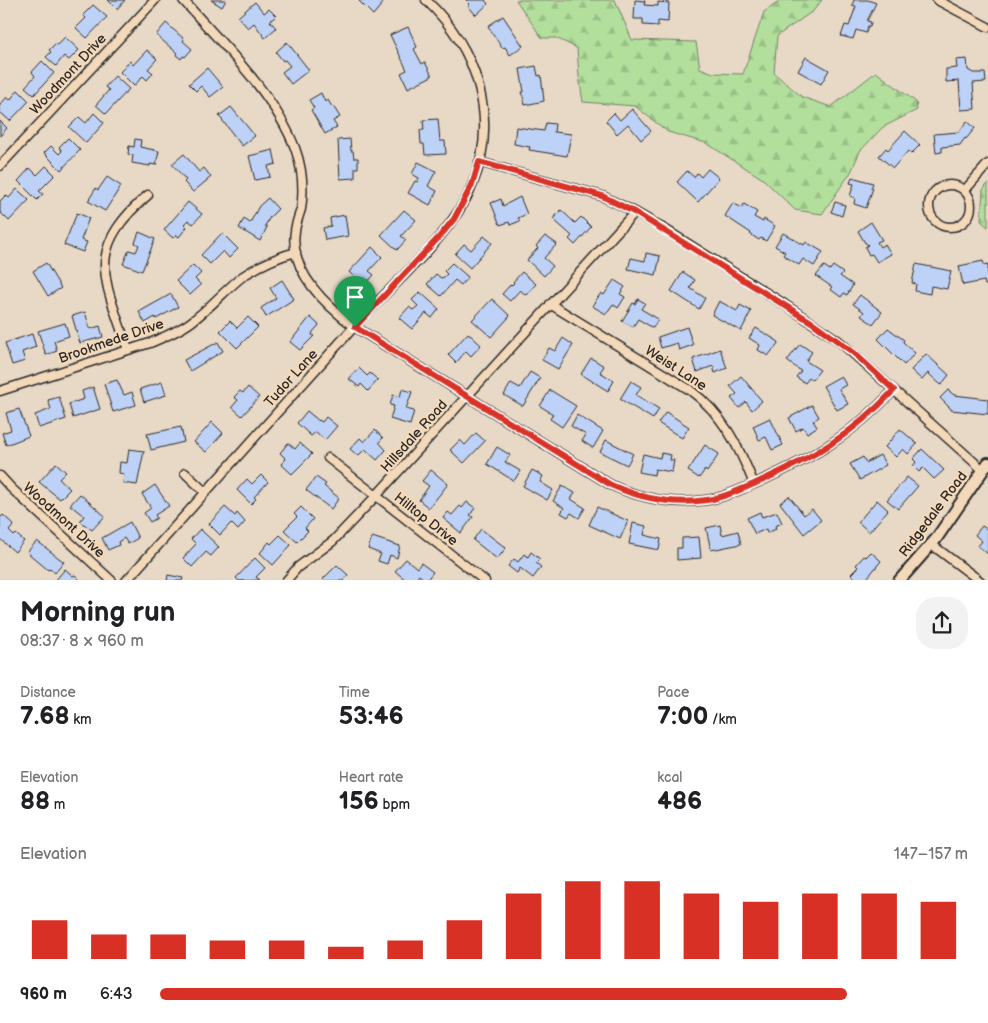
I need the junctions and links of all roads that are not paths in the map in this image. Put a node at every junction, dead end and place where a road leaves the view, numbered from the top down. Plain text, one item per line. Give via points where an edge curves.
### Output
1 (155, 0) edge
2 (182, 0) edge
3 (426, 0) edge
4 (938, 0) edge
5 (988, 27) edge
6 (479, 162) junction
7 (988, 164) edge
8 (0, 166) edge
9 (965, 190) junction
10 (148, 195) dead end
11 (634, 212) junction
12 (296, 252) junction
13 (550, 304) junction
14 (355, 327) junction
15 (128, 350) junction
16 (894, 390) junction
17 (0, 391) edge
18 (467, 397) junction
19 (328, 458) dead end
20 (986, 467) edge
21 (185, 473) dead end
22 (0, 476) edge
23 (754, 484) junction
24 (205, 492) junction
25 (376, 496) junction
26 (931, 544) junction
27 (290, 579) edge
28 (112, 580) edge
29 (126, 580) edge
30 (485, 580) edge
31 (899, 580) edge
32 (980, 580) edge

1 - 8 street, Woodmont Drive
2 - 12 street via 258,86 291,138 303,185 295,231
3 - 6 street, Tudor Lane via 456,34 475,72 483,115 483,146
4 - 5 street
6 - 11 street via 602,196
6 - 14 street, Tudor Lane via 472,185 454,219
7 - 9 street
9 - 9 street via 945,185 934,193 930,199 930,213 938,224 952,228 969,216 972,202
10 - 15 street via 117,227 106,254 108,288
11 - 13 street, Hillsdale Road
11 - 16 street via 813,323 854,353
12 - 14 street via 308,282
12 - 15 street, Brookmede Drive via 269,261 242,277 190,323
13 - 18 street, Hillsdale Road
13 - 23 street, Weist Lane via 690,390 707,404 736,442
14 - 18 street
14 - 24 street, Tudor Lane
15 - 17 street, Brookmede Drive
16 - 20 street
16 - 23 street via 838,440
18 - 23 street via 611,485 643,497 677,502 706,500
18 - 25 street, Hillsdale Road
19 - 25 street, Hilltop Drive
20 - 26 street, Ridgedale Road
21 - 24 street
22 - 28 street, Woodmont Drive
24 - 29 street, Tudor Lane
25 - 27 street, Hillsdale Road
25 - 30 street, Hilltop Drive
26 - 31 street, Ridgedale Road
26 - 32 street

